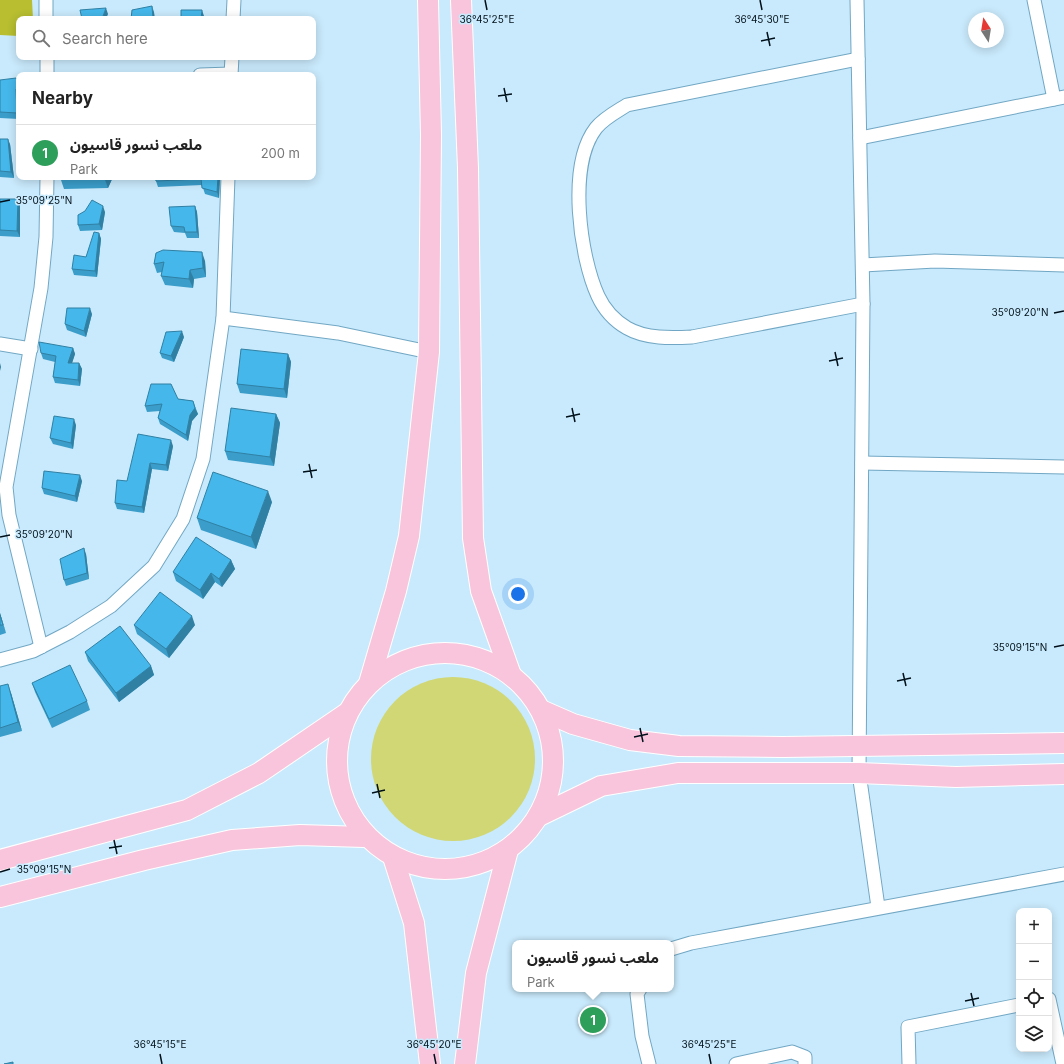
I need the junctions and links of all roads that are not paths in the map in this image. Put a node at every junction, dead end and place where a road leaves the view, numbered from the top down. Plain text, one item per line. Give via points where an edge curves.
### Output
1 (46, 0) edge
2 (234, 0) edge
3 (428, 0) edge
4 (461, 0) edge
5 (857, 0) edge
6 (1034, 0) edge
7 (46, 16) edge
8 (233, 16) edge
9 (858, 59) junction
10 (47, 60) edge
11 (232, 60) edge
12 (47, 72) edge
13 (231, 72) edge
14 (1059, 98) edge
15 (860, 138) junction
16 (47, 180) edge
17 (228, 180) edge
18 (863, 265) junction
19 (1064, 265) edge
20 (863, 304) junction
21 (223, 318) junction
22 (0, 344) edge
23 (31, 349) junction
24 (429, 352) junction
25 (862, 463) junction
26 (1064, 468) edge
27 (41, 647) junction
28 (0, 660) edge
29 (511, 675) junction
30 (369, 684) junction
31 (541, 710) junction
32 (347, 713) junction
33 (1064, 742) edge
34 (859, 744) junction
35 (859, 773) junction
36 (1064, 774) edge
37 (539, 816) junction
38 (364, 837) junction
39 (508, 850) junction
40 (393, 857) junction
41 (0, 860) edge
42 (1064, 874) edge
43 (0, 897) edge
44 (878, 907) junction
45 (674, 948) edge
46 (638, 992) edge
47 (1016, 1006) edge
48 (1052, 1013) edge
49 (430, 1064) edge
50 (465, 1064) edge
51 (649, 1064) edge
52 (736, 1064) edge
53 (805, 1064) edge
54 (909, 1064) edge
55 (1063, 1064) edge

1 - 7 street
2 - 8 street
3 - 24 main road via 431,135
4 - 29 main road via 468,176 473,538 481,591
5 - 9 street
6 - 14 street
9 - 15 street
9 - 20 street via 627,105 595,129 585,148 580,173 580,206 581,238 589,274 598,298 627,328 647,335 667,338 692,337
10 - 12 street
11 - 13 street
14 - 15 street
15 - 18 street
16 - 23 street via 46,236
17 - 21 street
18 - 19 street via 920,261
18 - 20 street
20 - 25 street
21 - 24 street via 338,333
21 - 27 street via 203,459 183,518 154,566 111,606
22 - 23 street
23 - 27 street via 6,487 9,515
24 - 30 main road via 409,536
25 - 26 street
25 - 34 street
27 - 28 street via 33,652
29 - 30 main road via 493,664 469,655 440,653 403,661
29 - 31 main road via 529,692
30 - 32 main road
31 - 34 main road via 573,724 630,740 679,746 783,747
31 - 37 main road via 553,751 551,784
32 - 38 main road via 338,740 337,778 350,814
32 - 41 main road via 259,772 187,810
33 - 34 main road
34 - 35 street
35 - 36 main road via 956,777
35 - 37 main road via 678,774 601,786
35 - 44 street
37 - 39 main road
38 - 40 main road
38 - 43 main road via 300,835 232,840
39 - 40 main road via 462,868 422,868
39 - 50 main road via 476,973
40 - 49 main road via 414,923
42 - 44 street
44 - 45 street
46 - 51 street via 642,1036
47 - 54 street via 908,1028
48 - 55 street
52 - 53 street via 792,1052 805,1057

